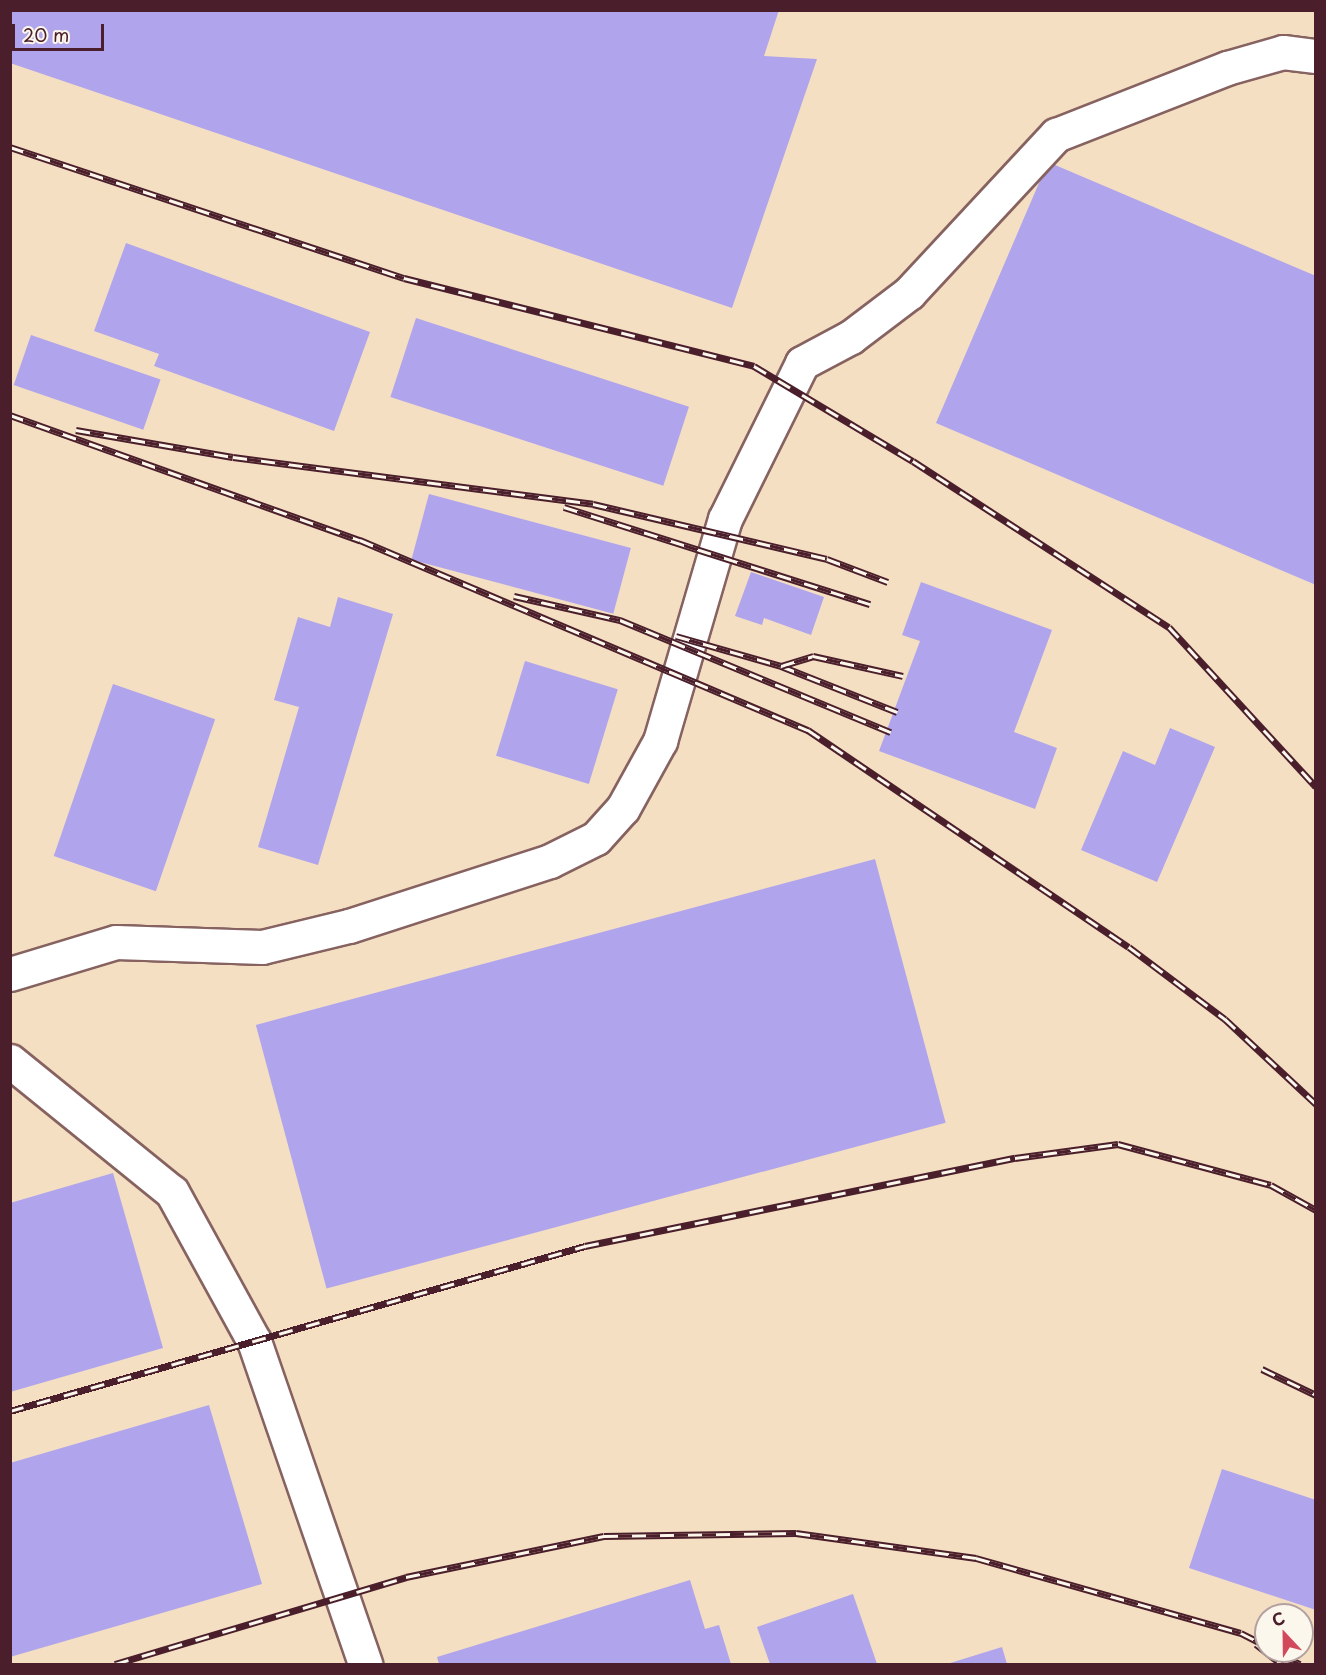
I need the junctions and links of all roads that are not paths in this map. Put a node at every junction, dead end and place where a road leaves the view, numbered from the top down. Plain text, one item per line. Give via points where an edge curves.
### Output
1 (1316, 56) edge
2 (10, 974) edge
3 (10, 1061) edge
4 (365, 1665) edge

1 - 2 lane via 1283,52 1227,68 1056,135 909,293 851,337 802,363 725,519 660,741 623,808 596,838 540,865 349,926 262,947 116,942
3 - 4 lane via 172,1192 254,1341

